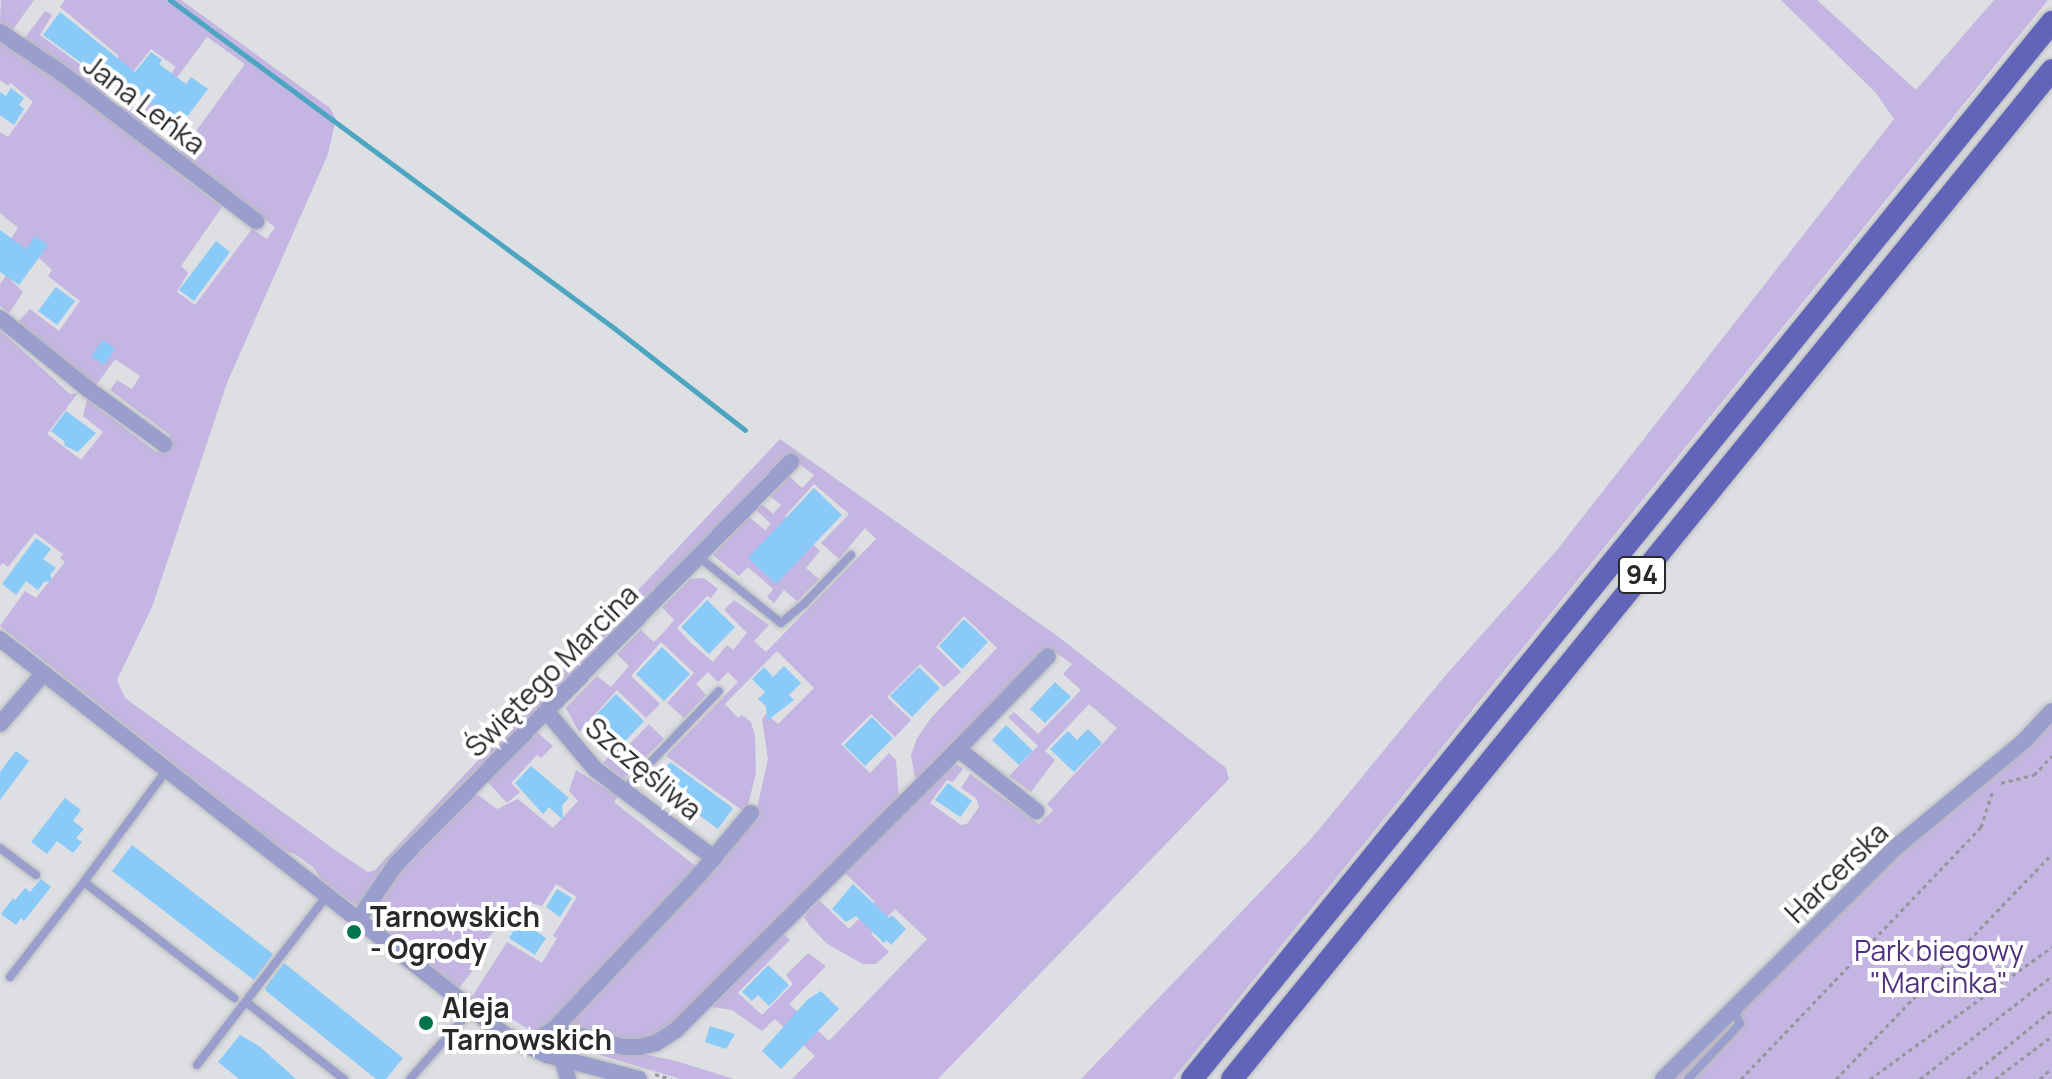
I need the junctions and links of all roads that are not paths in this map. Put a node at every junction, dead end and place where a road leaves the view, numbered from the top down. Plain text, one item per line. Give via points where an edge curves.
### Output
1 (2052, 22) edge
2 (0, 32) edge
3 (2052, 70) edge
4 (256, 221) dead end
5 (0, 318) edge
6 (164, 444) dead end
7 (791, 462) dead end
8 (851, 555) dead end
9 (699, 557) junction
10 (0, 639) edge
11 (1048, 656) dead end
12 (43, 674) junction
13 (719, 691) dead end
14 (2052, 711) edge
15 (547, 712) junction
16 (0, 724) edge
17 (958, 749) junction
18 (166, 771) junction
19 (624, 790) junction
20 (1036, 811) dead end
21 (751, 813) dead end
22 (0, 848) edge
23 (714, 858) junction
24 (36, 875) dead end
25 (84, 882) junction
26 (326, 897) junction
27 (357, 921) junction
28 (10, 977) dead end
29 (234, 998) dead end
30 (246, 1002) junction
31 (472, 1009) junction
32 (1734, 1010) junction
33 (554, 1029) junction
34 (530, 1045) junction
35 (562, 1058) junction
36 (197, 1065) dead end
37 (344, 1079) edge
38 (410, 1079) edge
39 (568, 1079) edge
40 (639, 1079) edge
41 (1192, 1079) edge
42 (1232, 1079) edge
43 (1663, 1079) edge
44 (1688, 1079) edge

1 - 41 main road, 94
2 - 4 street, Jana Leńka
3 - 42 main road, 94
5 - 6 street
7 - 9 street, Świętego Marcina
8 - 9 lane via 781,623
9 - 15 street, Świętego Marcina
10 - 12 street
11 - 17 street
12 - 16 street
12 - 18 street
13 - 19 lane
14 - 32 street, Harcerska via 2023,742 1896,847
15 - 19 street, Szczęśliwa via 591,765
15 - 27 street, Świętego Marcina via 396,864
17 - 20 street
17 - 33 street via 676,1030 656,1043 624,1047
18 - 25 lane
18 - 26 street
19 - 23 street, Szczęśliwa
21 - 23 street
22 - 24 lane
23 - 33 street
25 - 28 lane
25 - 29 lane
26 - 27 street
26 - 30 lane
27 - 31 street
30 - 36 lane
30 - 37 lane
31 - 34 street via 505,1035
31 - 38 lane
32 - 43 street, Harcerska
32 - 44 lane via 1740,1024
33 - 34 street
34 - 35 street
35 - 39 street
35 - 40 street

